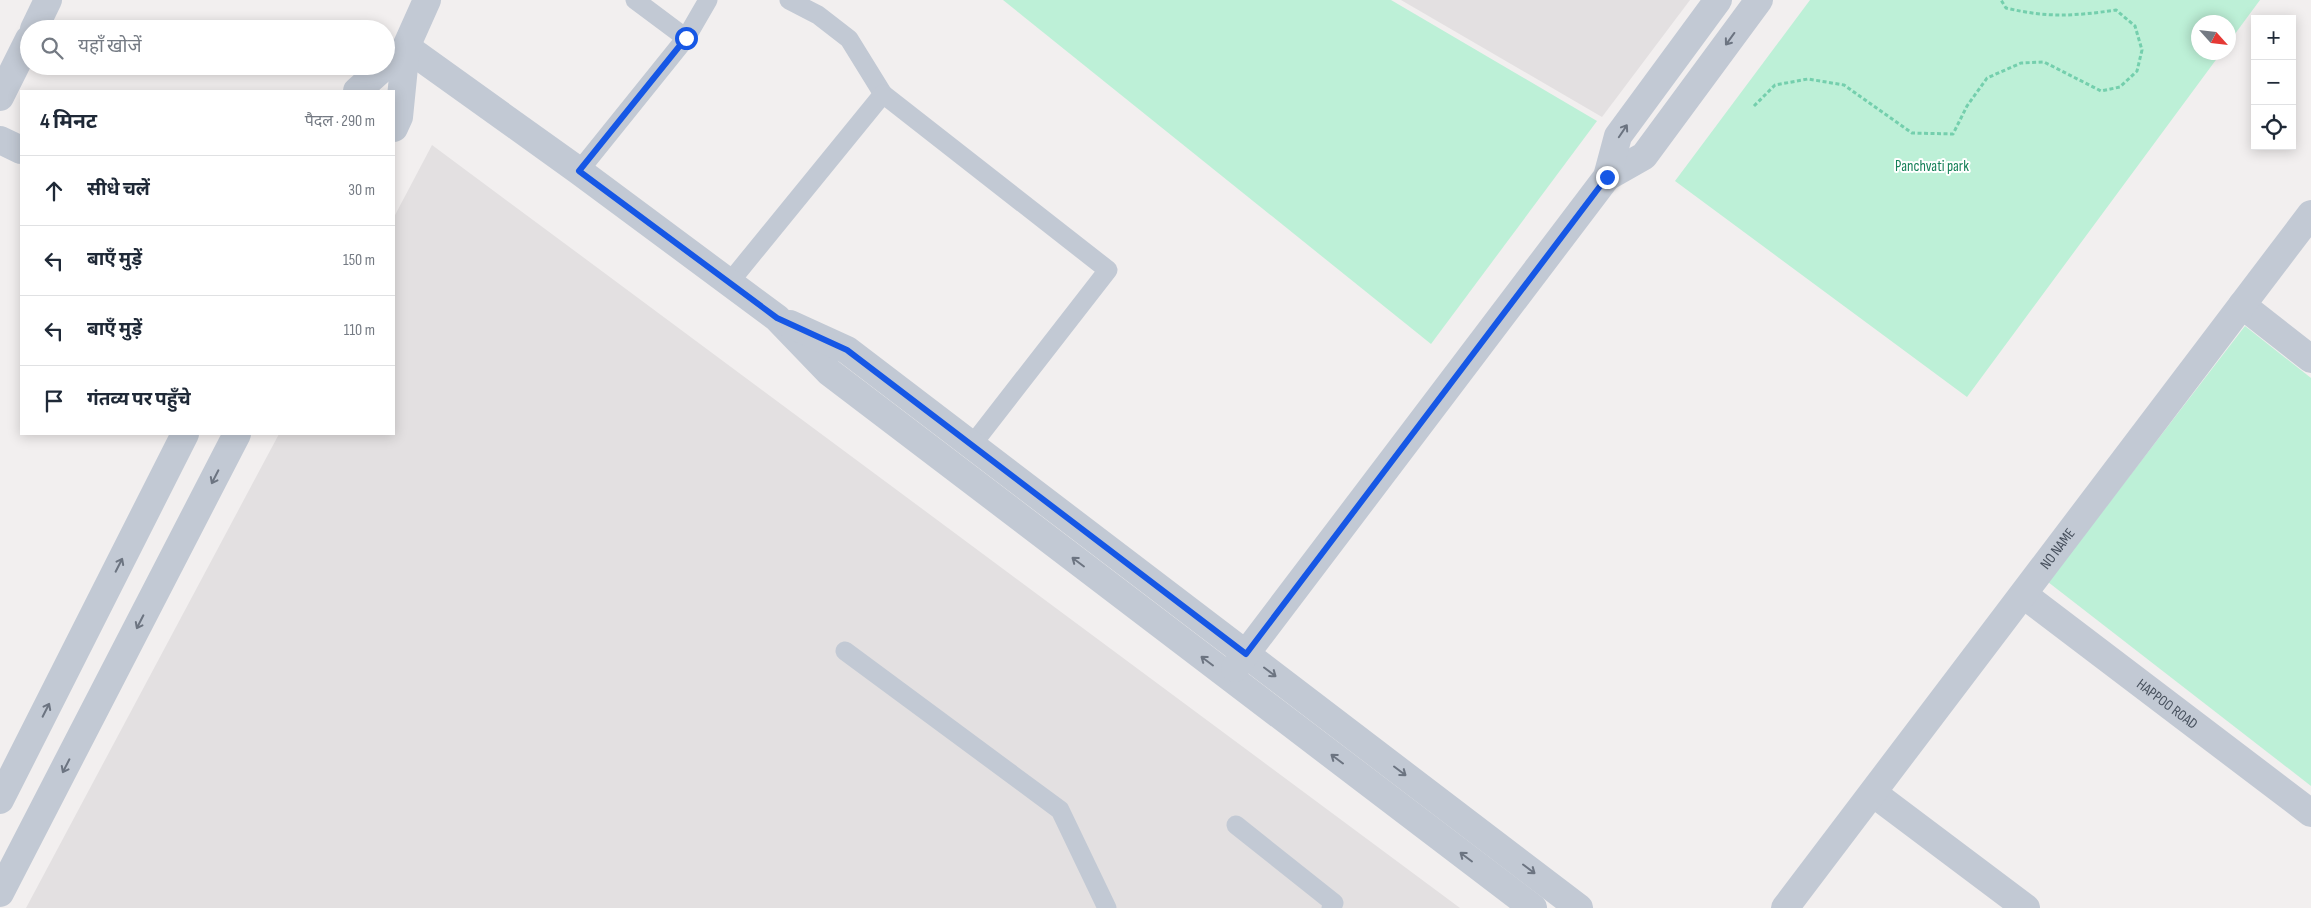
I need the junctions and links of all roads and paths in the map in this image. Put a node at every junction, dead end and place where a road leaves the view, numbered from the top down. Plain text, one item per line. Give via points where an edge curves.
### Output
1 (48, 0) edge
2 (427, 0) edge
3 (635, 0) edge
4 (708, 0) edge
5 (789, 0) edge
6 (1718, 0) edge
7 (1759, 0) edge
8 (2001, 0) edge
9 (38, 20) edge
10 (686, 38) junction
11 (395, 54) edge
12 (20, 57) edge
13 (395, 61) edge
14 (374, 75) edge
15 (394, 75) edge
16 (358, 90) edge
17 (884, 94) junction
18 (0, 97) edge
19 (1754, 106) dead end
20 (395, 126) edge
21 (0, 140) edge
22 (20, 150) edge
23 (579, 171) junction
24 (1607, 177) junction
25 (2311, 214) edge
26 (729, 282) junction
27 (2242, 305) junction
28 (777, 318) junction
29 (2311, 359) edge
30 (184, 435) edge
31 (236, 435) edge
32 (972, 445) junction
33 (2024, 595) junction
34 (845, 651) dead end
35 (1246, 654) junction
36 (1228, 677) junction
37 (1873, 793) junction
38 (0, 800) edge
39 (2311, 813) edge
40 (1236, 825) dead end
41 (0, 893) edge
42 (1107, 908) edge
43 (1331, 908) edge
44 (1533, 908) edge
45 (1580, 908) edge
46 (1785, 908) edge
47 (2026, 908) edge

1 - 9 street
2 - 11 street
3 - 10 lane
4 - 10 lane
5 - 17 lane via 818,15 849,39
24 -> 6 street via 1618,136
7 -> 24 street via 1644,156
8 - 19 path via 2006,8 2036,15 2080,15 2116,10 2135,26 2142,50 2137,72 2120,87 2101,91 2044,62 2020,63 1987,78 1967,106 1953,134 1912,132 1844,85 1808,79 1775,85
10 - 23 lane
12 - 18 street
13 - 23 street
14 - 16 street
15 - 20 street via 399,117
17 - 26 lane
17 - 32 lane via 1108,270
21 - 22 street
23 - 26 street
24 - 35 street
25 - 27 street, NO NAME
26 - 28 street
27 - 29 street
27 - 33 street, NO NAME
28 - 32 street via 847,350
36 -> 28 street via 828,372
38 -> 30 street
31 -> 41 street
32 - 35 street
33 - 37 street, NO NAME
33 - 39 street, HAPPOO ROAD
34 - 42 lane via 1060,810
35 - 36 street
35 -> 45 street
44 -> 36 street
37 - 46 street, NO NAME
37 - 47 street
40 - 43 lane via 1334,903

